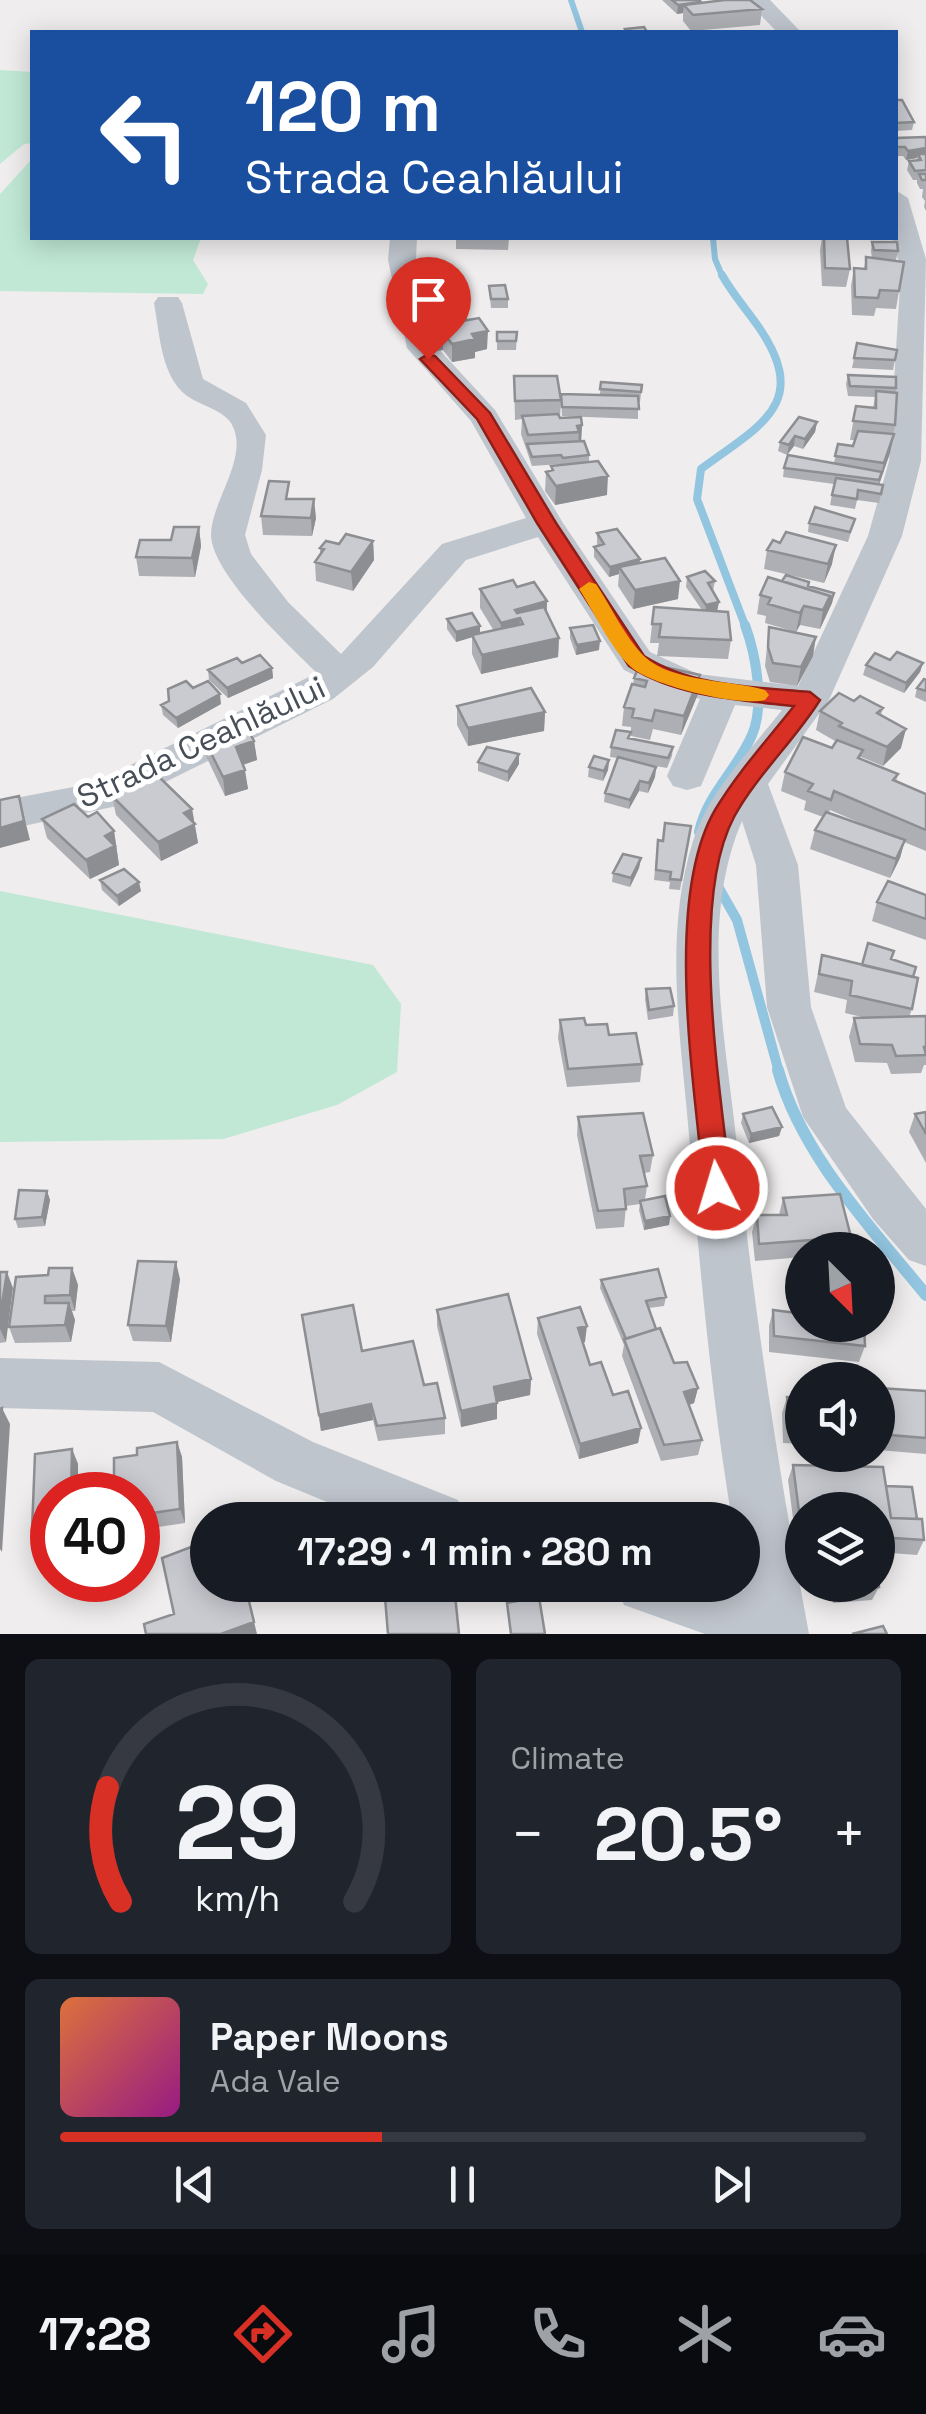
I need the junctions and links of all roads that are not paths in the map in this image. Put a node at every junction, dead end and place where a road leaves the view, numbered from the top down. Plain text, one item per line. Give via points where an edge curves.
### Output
1 (757, 0) edge
2 (787, 30) edge
3 (898, 207) edge
4 (403, 240) edge
5 (921, 273) edge
6 (168, 304) dead end
7 (546, 523) junction
8 (342, 675) junction
9 (722, 692) junction
10 (810, 700) junction
11 (688, 776) dead end
12 (748, 782) junction
13 (0, 816) edge
14 (926, 1244) edge
15 (0, 1383) edge
16 (394, 1502) edge
17 (690, 1602) edge
18 (775, 1633) edge

1 - 2 street
3 - 5 street
4 - 7 street via 422,348 484,417
5 - 10 street via 905,461 885,536
6 - 8 street, Strada Ceahlăului via 192,386 245,419 251,438 228,535 232,550 262,595
7 - 8 street, Strada Ceahlăului via 454,552
7 - 9 street via 637,661
8 - 13 street, Strada Ceahlăului via 102,796
9 - 10 street
9 - 11 street
10 - 12 street
12 - 14 street via 777,864 789,1007 826,1117
12 - 18 street via 713,841 698,974 717,1188
15 - 16 street via 159,1387 295,1462
17 - 18 street

